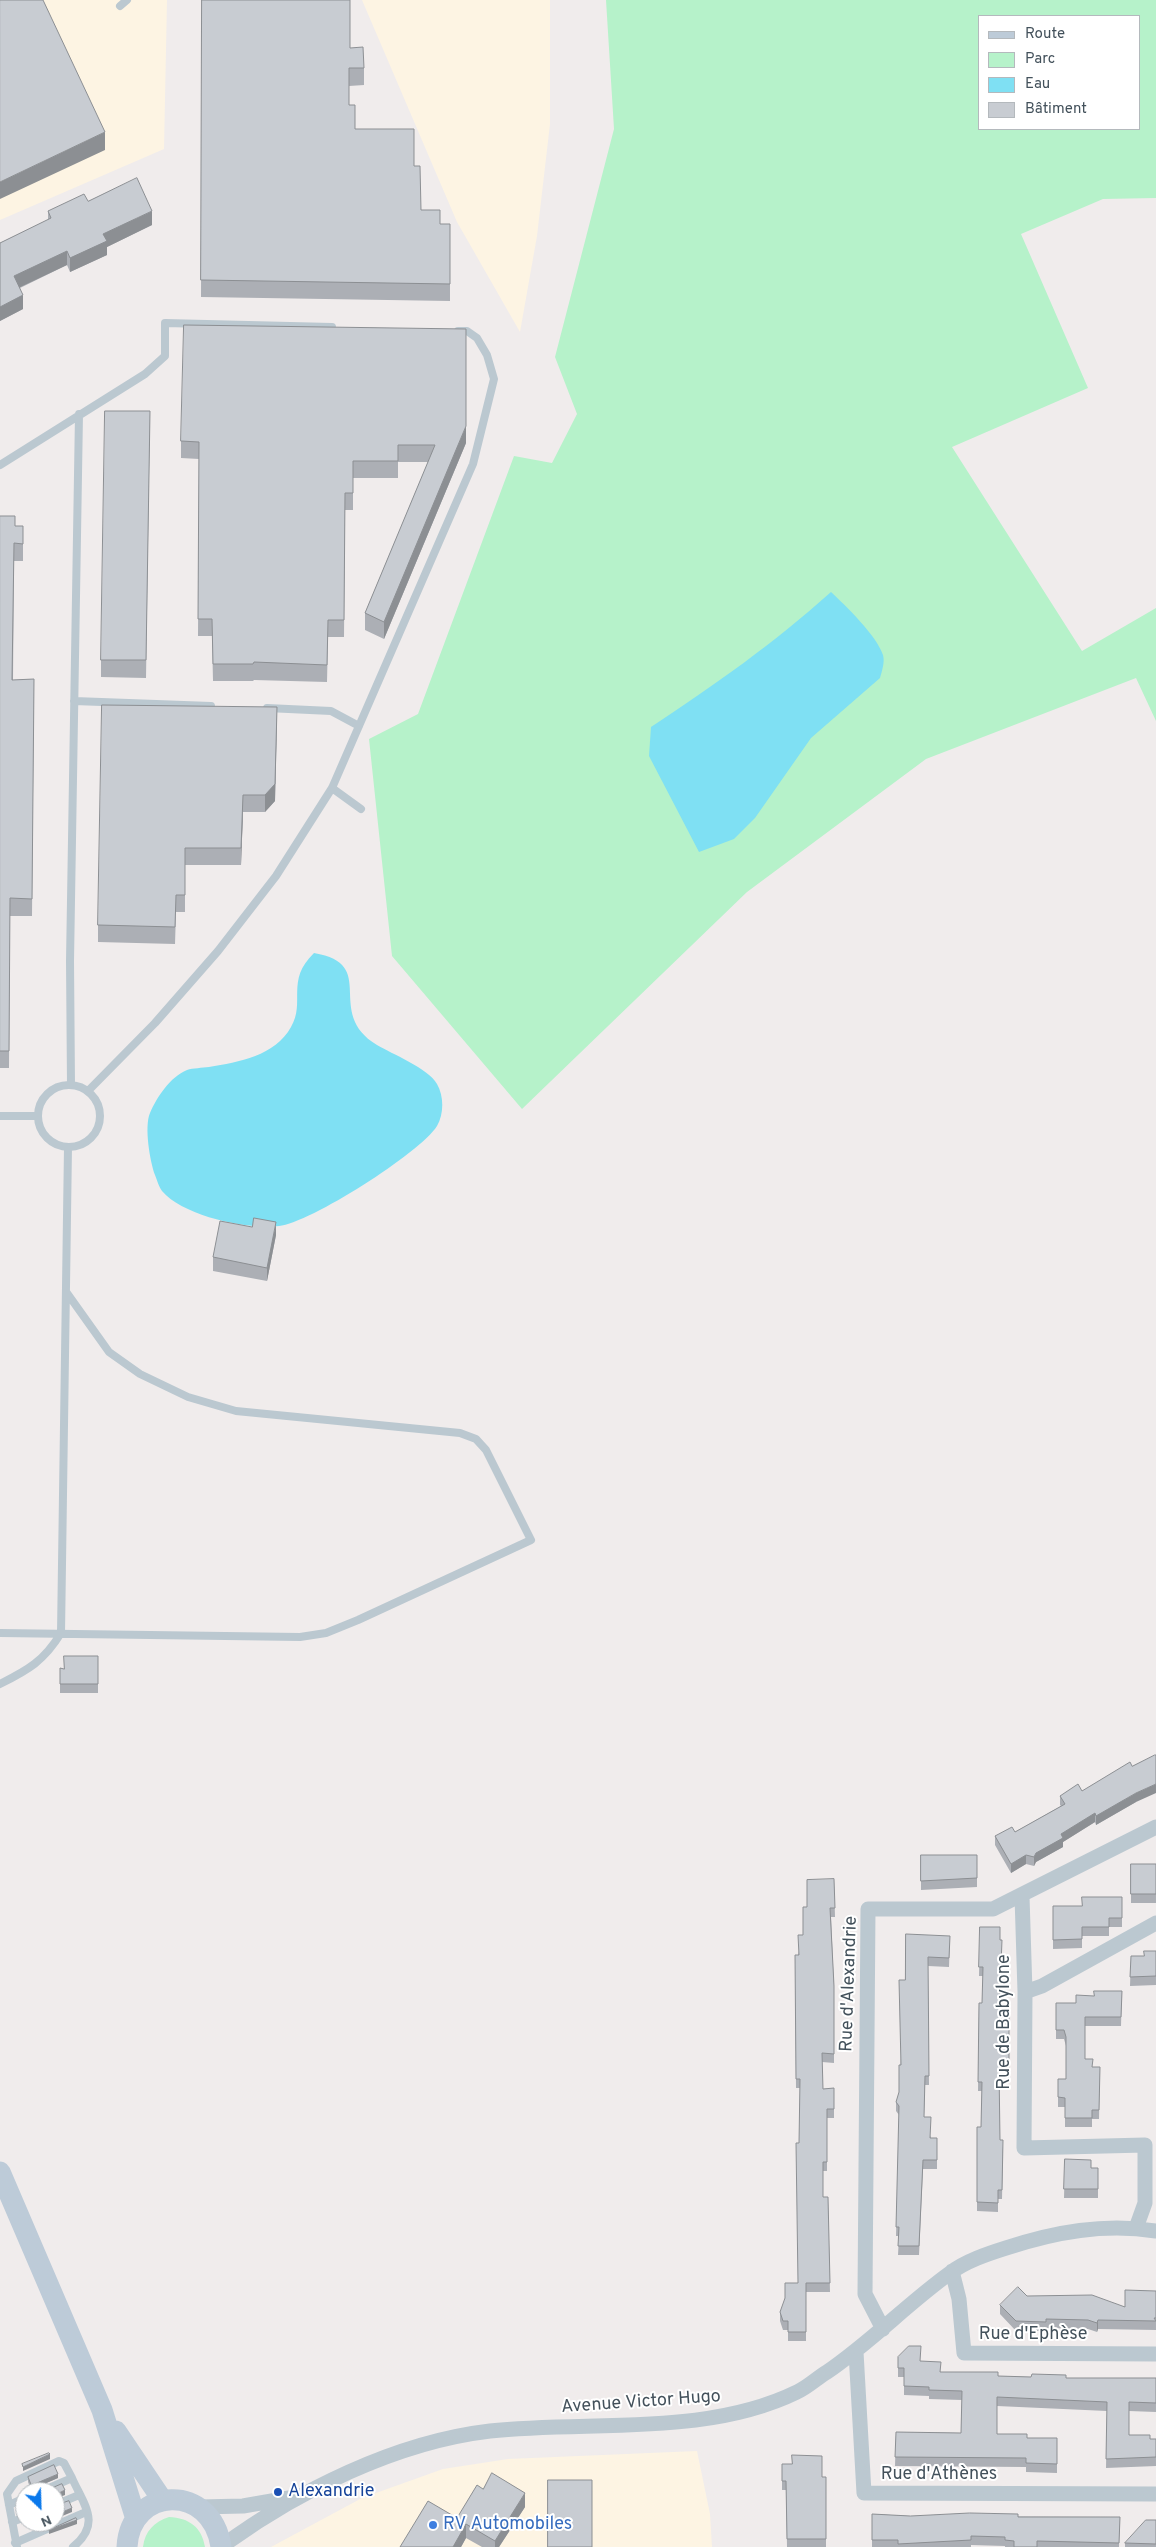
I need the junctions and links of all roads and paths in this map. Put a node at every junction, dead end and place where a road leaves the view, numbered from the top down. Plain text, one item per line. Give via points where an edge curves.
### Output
1 (127, 0) edge
2 (120, 6) dead end
3 (340, 328) edge
4 (447, 331) edge
5 (79, 414) junction
6 (0, 465) edge
7 (74, 701) junction
8 (222, 707) edge
9 (262, 708) edge
10 (359, 726) junction
11 (332, 788) junction
12 (361, 809) dead end
13 (71, 1085) junction
14 (88, 1091) junction
15 (0, 1116) edge
16 (37, 1116) junction
17 (68, 1147) junction
18 (67, 1293) junction
19 (0, 1633) edge
20 (61, 1633) junction
21 (0, 1684) edge
22 (1156, 1827) edge
23 (1022, 1896) junction
24 (1156, 1923) edge
25 (1025, 1992) junction
26 (1151, 2145) edge
27 (0, 2172) edge
28 (1136, 2228) junction
29 (1156, 2231) edge
30 (952, 2271) junction
31 (883, 2329) junction
32 (856, 2352) junction
33 (1156, 2354) edge
34 (102, 2410) junction
35 (72, 2478) junction
36 (63, 2482) edge
37 (1156, 2494) edge
38 (79, 2495) junction
39 (298, 2496) junction
40 (65, 2501) edge
41 (163, 2501) junction
42 (15, 2502) edge
43 (9, 2505) junction
44 (200, 2507) junction
45 (86, 2512) junction
46 (136, 2520) junction
47 (15, 2521) edge
48 (12, 2522) junction
49 (16, 2545) edge
50 (73, 2547) edge
51 (127, 2547) edge
52 (221, 2547) edge

1 - 2 lane
3 - 5 lane via 165,323 164,356 145,374
4 - 10 lane via 467,331 477,338 494,379 474,464
5 - 6 lane
5 - 7 lane
7 - 8 lane
7 - 13 lane
9 - 10 lane via 331,711
10 - 11 lane
11 - 12 lane
11 - 14 lane via 276,876 218,951 155,1023
13 - 14 lane
13 - 16 lane via 61,1085 44,1097
14 - 17 lane via 98,1106 99,1124 87,1140
15 - 16 lane
16 - 17 lane via 39,1126 50,1141
17 - 18 lane
18 - 20 lane
18 - 20 lane via 109,1352 140,1374 188,1397 236,1411 460,1432 476,1439 486,1450 531,1540 326,1633 300,1637
19 - 20 lane
20 - 21 lane via 51,1650 32,1668
22 - 23 street, Rue d'Alexandrie
23 - 25 street, Rue de Babylone
23 - 31 street, Rue d'Alexandrie via 993,1909 868,1909 865,2294
24 - 25 street via 1042,1986
25 - 26 street, Rue de Babylone via 1024,2148
26 - 28 street via 1145,2203
27 - 34 main road
28 - 29 street, Avenue Victor Hugo
28 - 30 street, Avenue Victor Hugo via 1082,2228 1037,2238 988,2254
30 - 31 street, Avenue Victor Hugo
30 - 33 street, Rue d'Ephèse via 959,2299 964,2353
31 - 32 street, Avenue Victor Hugo
32 - 37 street, Rue d'Athènes via 864,2493
32 - 39 street, Avenue Victor Hugo via 798,2392 732,2415 661,2423 492,2431 439,2439
34 - 41 main road
34 - 46 main road
35 - 36 lane
35 - 38 lane
35 - 43 lane via 59,2461 16,2481 7,2494
38 - 40 lane
38 - 45 lane
39 - 44 street, Avenue Victor Hugo via 243,2506
39 - 52 street, Avenue Victor Hugo
41 - 44 main road via 188,2501
41 - 46 main road via 152,2505
42 - 43 lane
43 - 48 lane
44 - 52 main road via 212,2518 219,2532
45 - 49 lane
45 - 50 lane via 90,2520 89,2530
46 - 51 main road
47 - 48 lane
48 - 49 lane

